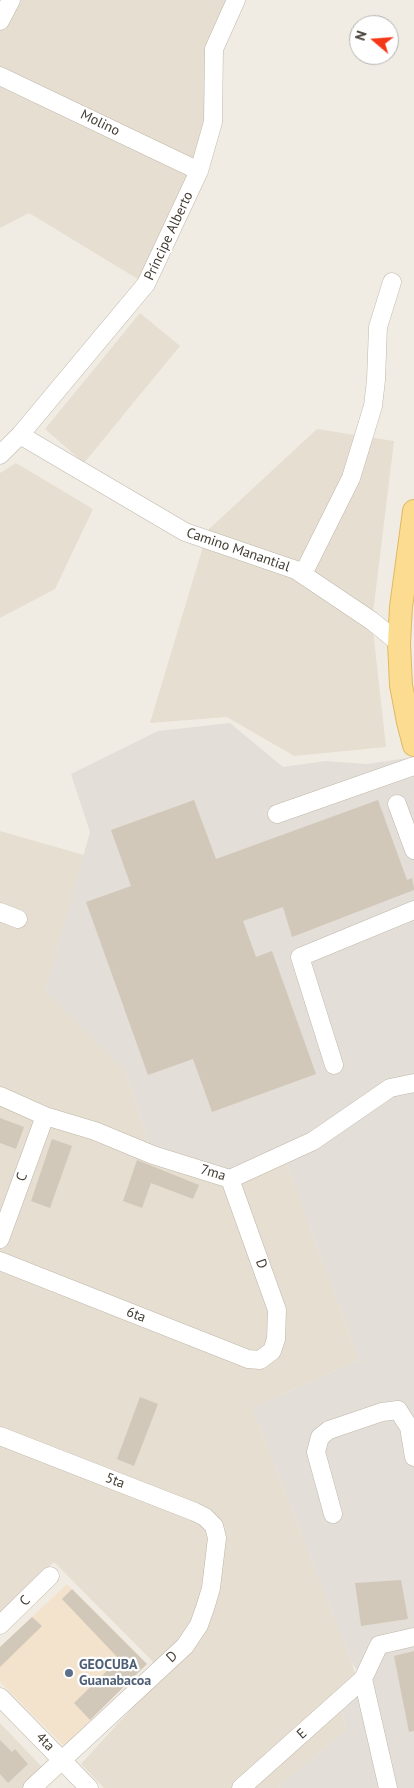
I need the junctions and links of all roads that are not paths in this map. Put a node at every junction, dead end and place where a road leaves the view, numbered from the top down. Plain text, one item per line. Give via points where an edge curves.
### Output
1 (11, 0) edge
2 (229, 3) edge
3 (0, 21) edge
4 (0, 76) edge
5 (199, 171) junction
6 (392, 282) dead end
7 (20, 435) junction
8 (1, 455) edge
9 (414, 511) edge
10 (303, 574) junction
11 (409, 585) edge
12 (399, 643) junction
13 (414, 745) edge
14 (414, 766) edge
15 (397, 804) dead end
16 (277, 814) dead end
17 (414, 850) edge
18 (414, 910) edge
19 (0, 912) edge
20 (18, 919) dead end
21 (334, 1065) dead end
22 (414, 1083) edge
23 (0, 1096) edge
24 (44, 1116) junction
25 (230, 1179) junction
26 (0, 1239) edge
27 (0, 1261) edge
28 (272, 1351) joint
29 (0, 1436) edge
30 (414, 1457) edge
31 (333, 1514) dead end
32 (217, 1538) joint
33 (50, 1576) dead end
34 (0, 1625) edge
35 (414, 1637) edge
36 (363, 1680) junction
37 (0, 1698) edge
38 (63, 1760) junction
39 (32, 1788) edge
40 (89, 1788) edge
41 (241, 1788) edge
42 (388, 1788) edge

1 - 3 street
2 - 5 street, Príncipe Alberto via 214,49 213,122
4 - 5 street, Molino
5 - 7 street, Príncipe Alberto via 146,284
6 - 10 street via 378,328 373,406 352,478
7 - 8 street, Príncipe Alberto
7 - 10 street, Camino Manantial via 185,532
9 - 11 main road
10 - 12 street, Camino Manantial
11 - 12 main road
12 - 13 main road via 401,685
14 - 16 street
15 - 17 street
18 - 21 street via 300,957
19 - 20 street
22 - 25 street, 7ma via 390,1088 313,1141
23 - 24 street, 7ma
24 - 25 street, 7ma
24 - 26 street, C
25 - 28 street, D via 277,1310
27 - 28 street, 6ta via 248,1359 260,1360
29 - 32 street, 5ta via 195,1512 214,1526
30 - 31 street via 409,1427 398,1410 382,1412 330,1430 320,1437 316,1452
32 - 38 street, D via 211,1588 199,1625 190,1639
33 - 34 street, C
35 - 36 street via 379,1645
36 - 41 street, E
36 - 42 street
37 - 38 street, 4ta
38 - 39 street, D
38 - 40 street, 4ta

